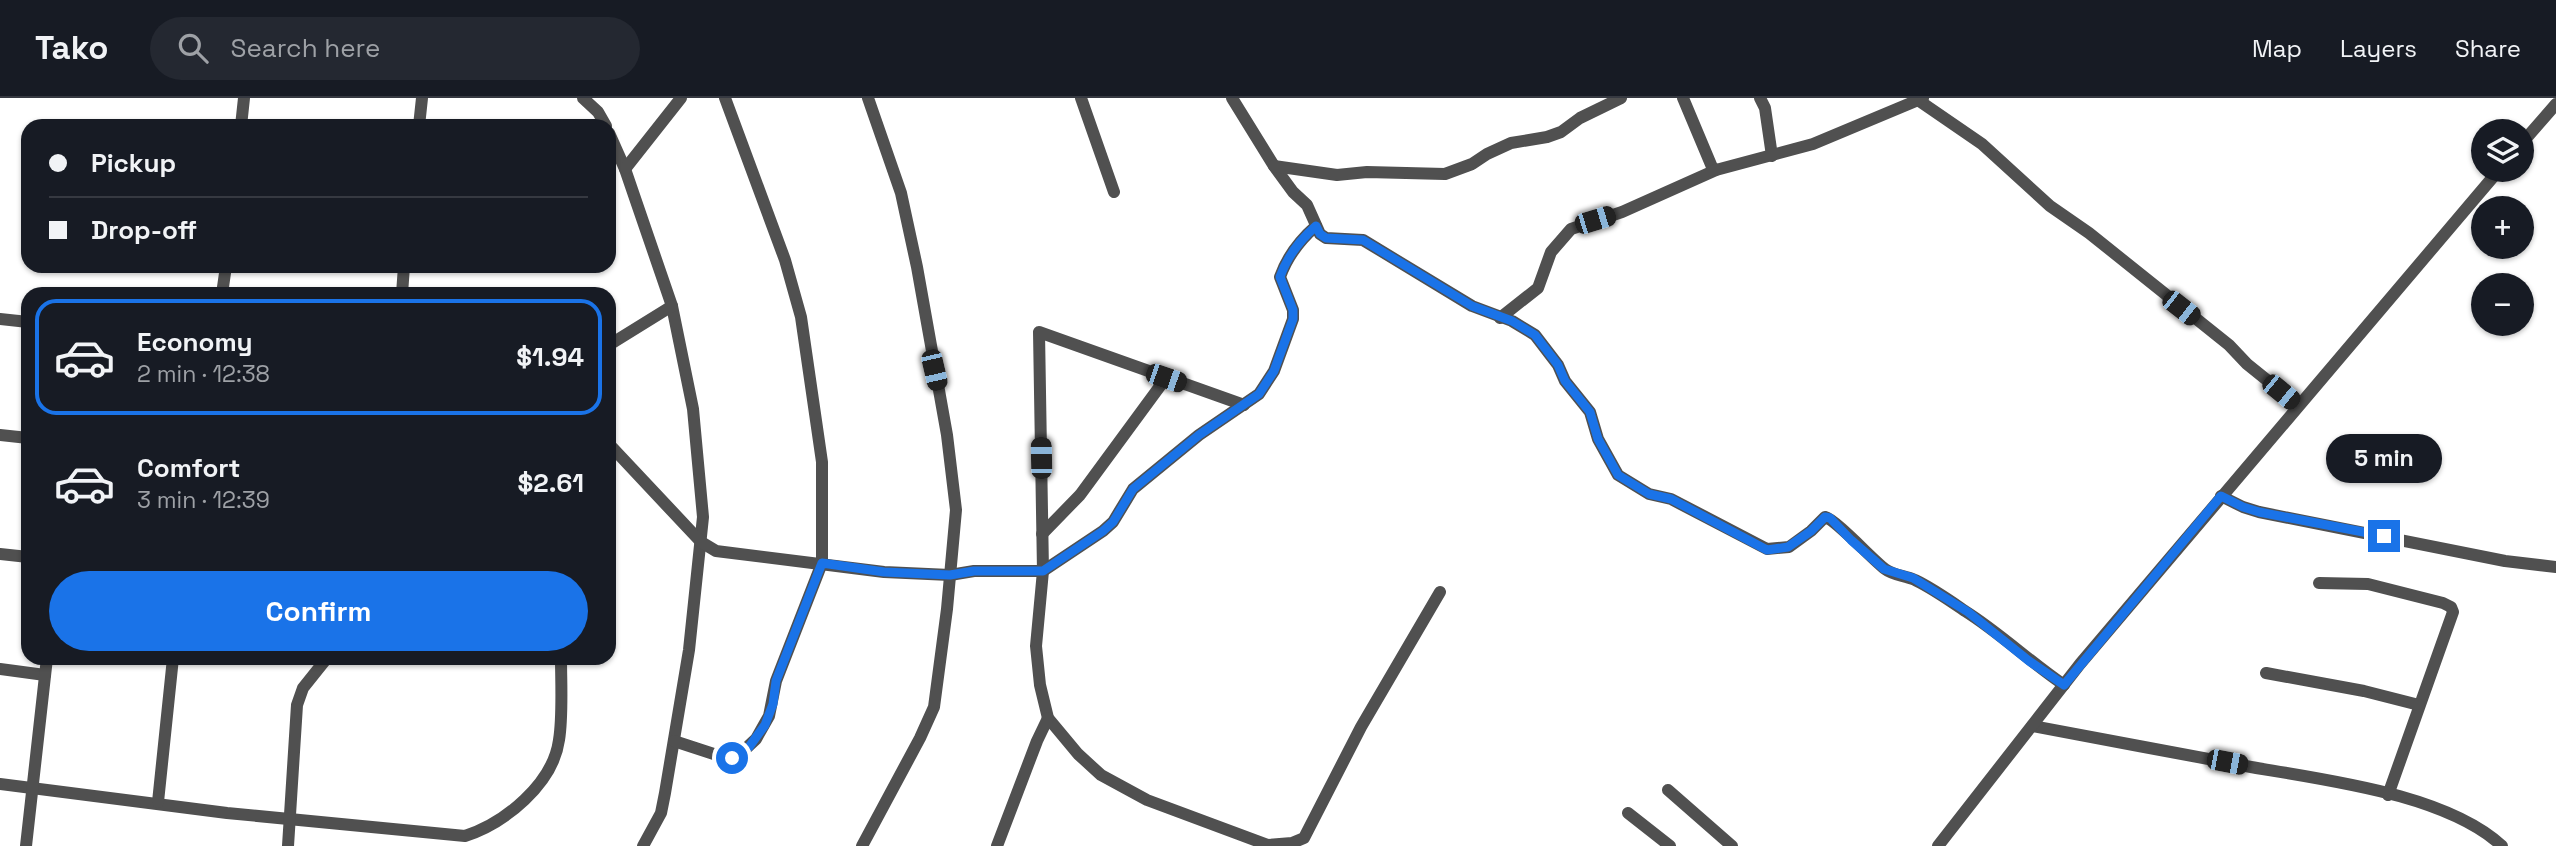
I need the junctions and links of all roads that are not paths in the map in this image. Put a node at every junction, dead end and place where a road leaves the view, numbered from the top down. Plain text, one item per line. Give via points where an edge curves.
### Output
1 (244, 98) edge
2 (422, 98) edge
3 (583, 98) edge
4 (681, 98) edge
5 (725, 98) edge
6 (868, 98) edge
7 (1081, 98) edge
8 (1232, 98) edge
9 (1621, 98) edge
10 (1683, 98) edge
11 (1760, 98) edge
12 (1920, 99) edge
13 (2556, 104) edge
14 (242, 119) edge
15 (420, 119) edge
16 (602, 119) edge
17 (2534, 129) edge
18 (616, 149) edge
19 (1772, 156) junction
20 (1274, 166) junction
21 (625, 169) junction
22 (1716, 170) junction
23 (2489, 182) edge
24 (1114, 192) dead end
25 (1316, 226) junction
26 (672, 306) junction
27 (1500, 318) junction
28 (0, 319) edge
29 (21, 321) edge
30 (616, 341) edge
31 (1166, 378) junction
32 (1244, 405) junction
33 (2298, 405) junction
34 (0, 435) edge
35 (21, 437) edge
36 (616, 451) edge
37 (2221, 496) junction
38 (1042, 534) junction
39 (701, 542) junction
40 (0, 554) edge
41 (21, 556) edge
42 (822, 563) junction
43 (2556, 567) edge
44 (1043, 571) junction
45 (950, 575) junction
46 (2319, 583) dead end
47 (1440, 592) dead end
48 (46, 665) edge
49 (172, 665) edge
50 (321, 665) edge
51 (561, 665) edge
52 (0, 669) edge
53 (2266, 673) dead end
54 (45, 675) junction
55 (2064, 685) junction
56 (2419, 705) junction
57 (1048, 718) junction
58 (2032, 726) junction
59 (674, 741) junction
60 (0, 784) edge
61 (32, 788) junction
62 (1668, 790) dead end
63 (2388, 795) junction
64 (158, 802) junction
65 (1628, 813) dead end
66 (290, 820) junction
67 (26, 846) edge
68 (288, 846) edge
69 (643, 846) edge
70 (862, 846) edge
71 (997, 846) edge
72 (1670, 846) edge
73 (1732, 846) edge
74 (1938, 846) edge
75 (2502, 846) edge

1 - 14 street
2 - 15 street
3 - 16 street
4 - 21 street
5 - 42 street via 785,260 801,317 822,462
6 - 45 street via 901,193 947,435 956,510
7 - 24 street
8 - 20 street
9 - 20 street via 1561,132 1511,143 1445,174 1337,175
10 - 22 street
11 - 19 street
12 - 19 street via 1813,144
12 - 33 street via 1982,144 2050,206 2229,345
13 - 17 street
18 - 21 street
19 - 22 street
20 - 25 street via 1307,205
21 - 26 street
22 - 27 street via 1571,229 1551,251 1538,288
23 - 33 street
25 - 27 street via 1326,238 1363,240
25 - 32 street via 1294,250 1280,277 1293,310 1291,331 1267,383
26 - 30 street
26 - 39 street via 693,409 704,517
27 - 55 street via 1524,328 1544,345 1590,412 1598,439 1618,475 1767,550 1788,547 1825,517 1830,518 1884,569 1913,578 1968,612
28 - 29 street
31 - 32 street
31 - 38 street via 1080,495
31 - 38 street via 1039,332
32 - 44 street via 1133,489 1103,531
33 - 37 street
34 - 35 street
36 - 39 street
37 - 43 street via 2259,512
37 - 55 street
38 - 44 street
39 - 42 street via 732,555
39 - 59 street
40 - 41 street
42 - 45 street
42 - 59 street via 776,681 769,716 756,738 740,754 726,758
44 - 45 street
44 - 57 street via 1036,646
45 - 70 street via 933,707
46 - 56 street via 2368,584 2451,607 2449,626
47 - 57 street via 1361,727 1315,821 1304,838 1292,843 1268,845 1147,800 1101,775
48 - 54 street
49 - 64 street
50 - 66 street via 303,688 297,705
51 - 66 street via 560,738 555,757 514,811 486,829 466,836
52 - 54 street
53 - 56 street
54 - 61 street
55 - 58 street
56 - 63 street
57 - 71 street
58 - 63 street via 2330,780
58 - 74 street
59 - 69 street via 661,813
60 - 61 street
61 - 64 street
61 - 67 street
62 - 73 street
63 - 75 street via 2440,810
64 - 66 street
65 - 72 street
66 - 68 street

